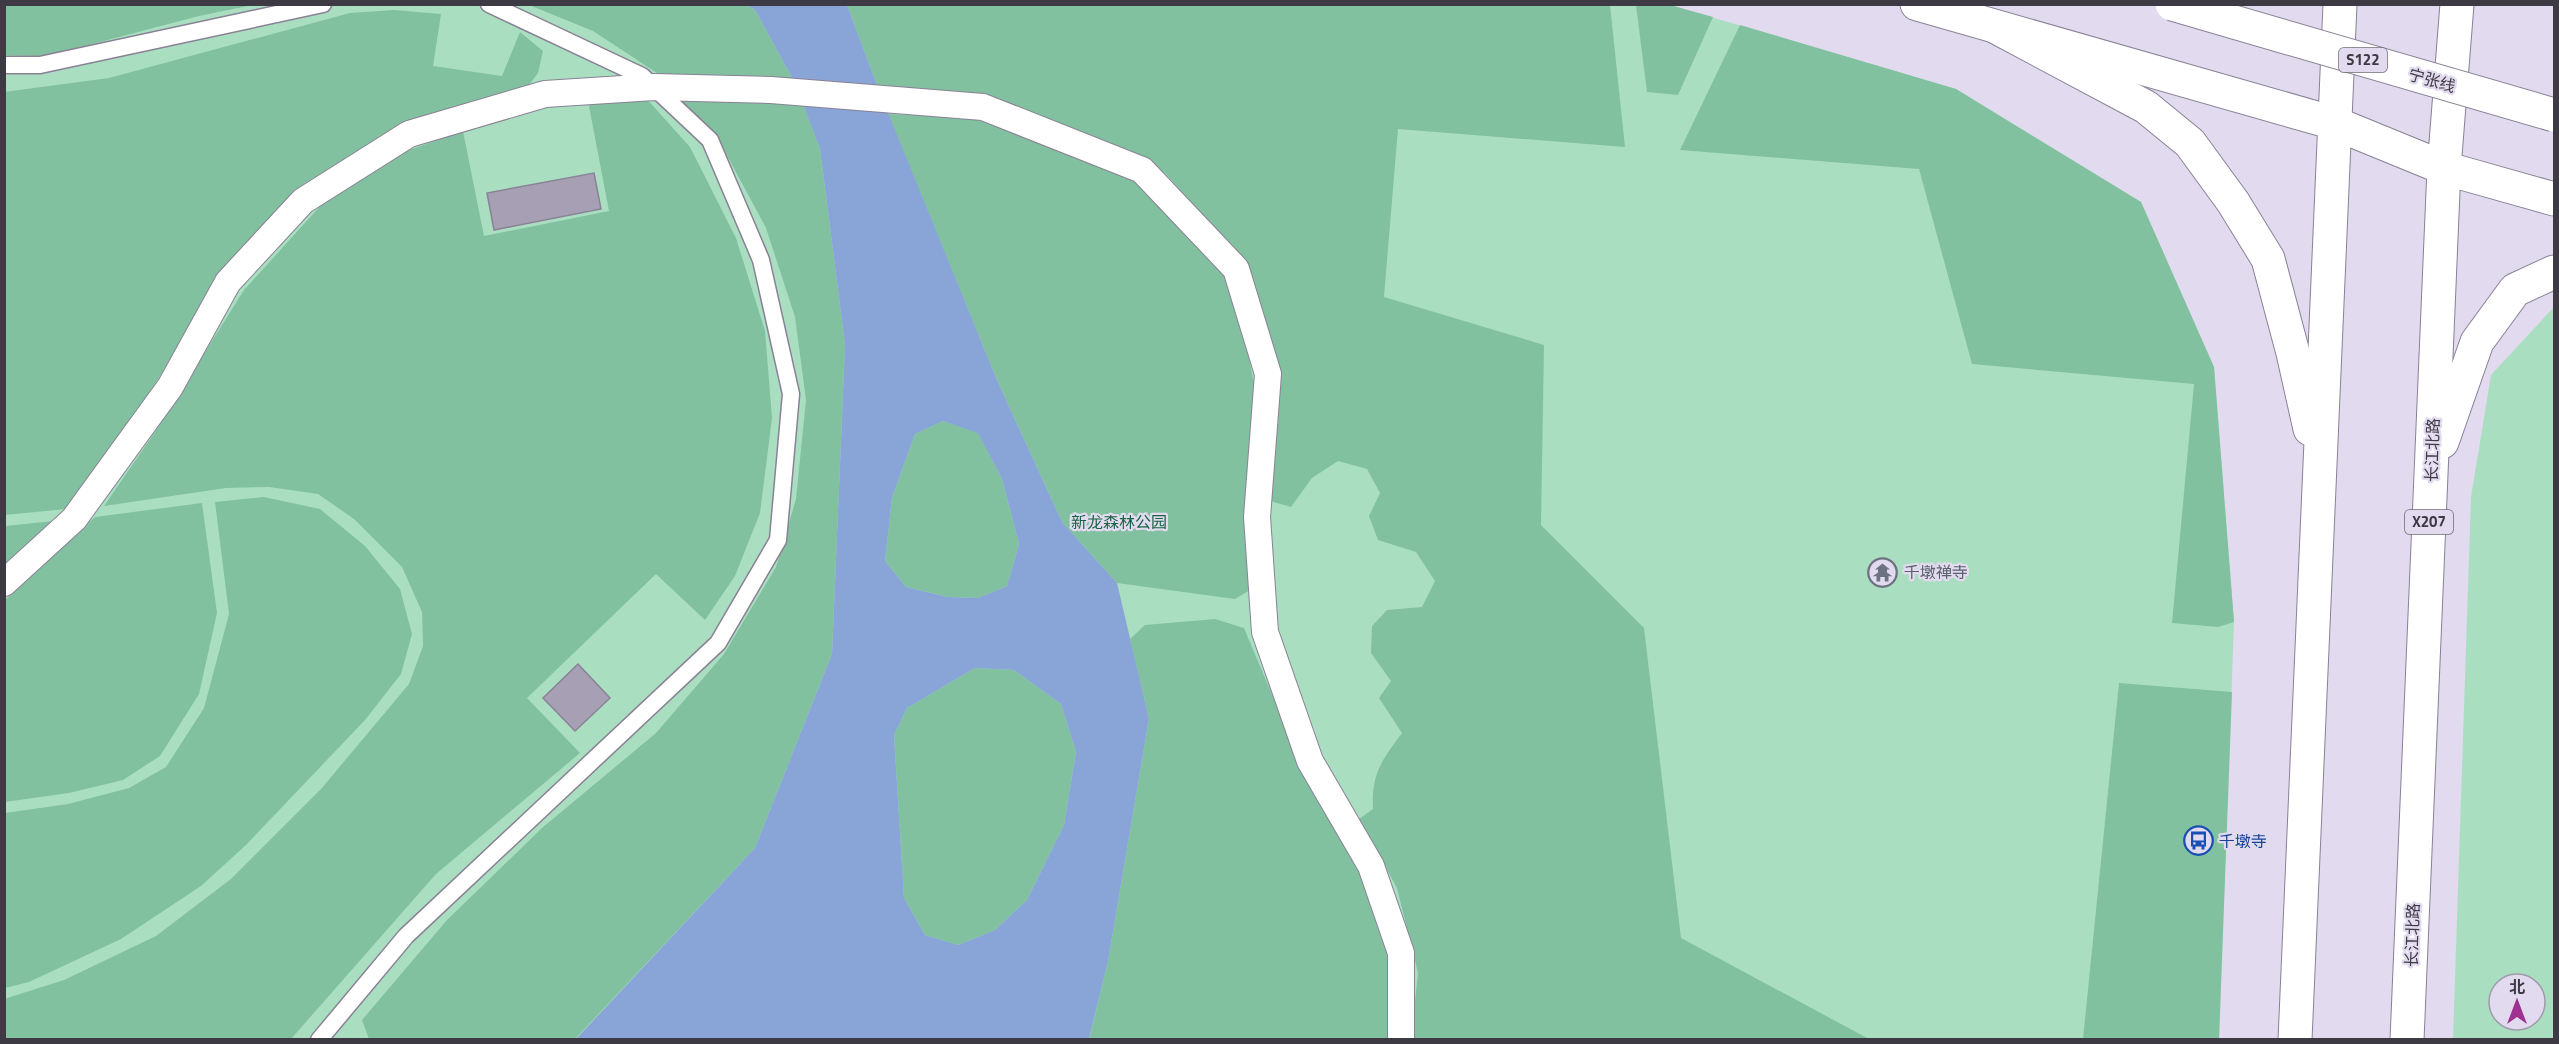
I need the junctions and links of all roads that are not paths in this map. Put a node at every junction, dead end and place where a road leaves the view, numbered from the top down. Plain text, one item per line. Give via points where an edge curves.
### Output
1 (323, 4) edge
2 (489, 4) edge
3 (1917, 4) edge
4 (2172, 4) edge
5 (2340, 4) edge
6 (2457, 4) edge
7 (1996, 27) junction
8 (4, 65) edge
9 (654, 87) junction
10 (2554, 115) edge
11 (2334, 123) junction
12 (2444, 168) junction
13 (2554, 199) edge
14 (2554, 272) edge
15 (2319, 474) junction
16 (2431, 475) junction
17 (4, 583) edge
18 (320, 1040) edge
19 (1401, 1040) edge
20 (2295, 1040) edge
21 (2407, 1040) edge

1 - 8 lane via 40,65
2 - 9 lane via 642,76
3 - 7 main road
4 - 10 main road, 宁张线 / S122, bridge
5 - 11 main road
6 - 12 main road, 长江北路 / X207
7 - 11 main road
7 - 15 main road via 2146,106 2190,143 2233,202 2268,258
9 - 17 street via 545,94 409,134 303,201 228,282 170,387 74,519
9 - 18 lane via 710,140 761,260 791,394 778,540 718,643 406,936
9 - 19 street via 790,92 983,107 1142,170 1236,268 1268,374 1257,517 1264,632 1310,761 1371,866 1401,953
11 - 12 main road
11 - 15 main road
12 - 13 main road
12 - 16 main road, 长江北路 / X207
14 - 16 main road via 2515,290 2477,342
15 - 20 main road
16 - 21 main road, 长江北路 / X207

